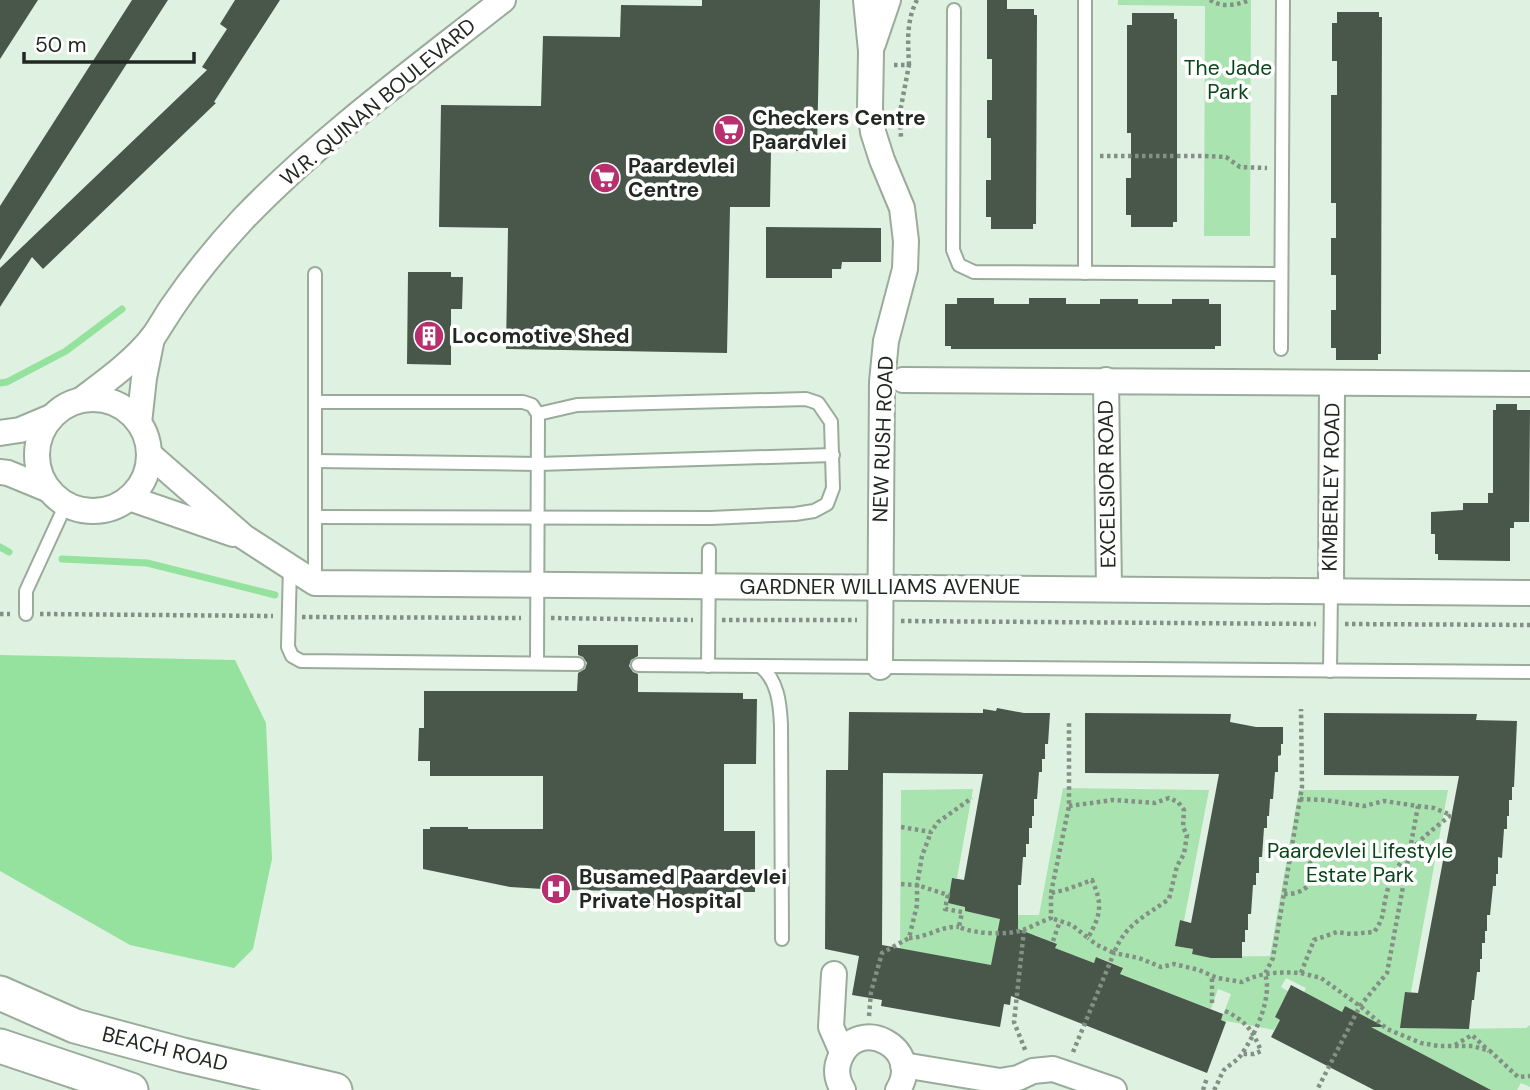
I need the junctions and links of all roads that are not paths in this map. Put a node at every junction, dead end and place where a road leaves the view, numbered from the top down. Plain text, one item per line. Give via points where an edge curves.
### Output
1 (503, 0) edge
2 (866, 0) edge
3 (888, 0) edge
4 (1085, 0) edge
5 (1283, 0) edge
6 (954, 10) dead end
7 (871, 51) junction
8 (1085, 273) junction
9 (316, 274) dead end
10 (1281, 274) junction
11 (152, 338) junction
12 (1281, 349) dead end
13 (903, 380) dead end
14 (1106, 380) junction
15 (1332, 383) junction
16 (1530, 384) edge
17 (81, 400) junction
18 (316, 402) junction
19 (538, 414) junction
20 (51, 418) junction
21 (139, 423) junction
22 (0, 433) edge
23 (149, 454) junction
24 (833, 455) junction
25 (315, 461) junction
26 (538, 464) junction
27 (0, 472) edge
28 (57, 496) junction
29 (129, 498) junction
30 (315, 517) junction
31 (538, 519) junction
32 (244, 537) junction
33 (709, 550) dead end
34 (290, 565) junction
35 (315, 583) junction
36 (538, 584) junction
37 (709, 586) junction
38 (880, 587) junction
39 (1109, 589) junction
40 (1331, 591) junction
41 (1530, 593) edge
42 (26, 614) road end
43 (537, 663) junction
44 (578, 664) dead end
45 (638, 665) dead end
46 (708, 666) junction
47 (760, 666) junction
48 (880, 667) junction
49 (1330, 671) junction
50 (1530, 672) edge
51 (782, 939) dead end
52 (834, 974) dead end
53 (0, 993) edge
54 (0, 1045) edge
55 (842, 1052) junction
56 (903, 1065) junction
57 (131, 1090) edge
58 (335, 1090) edge
59 (843, 1090) edge
60 (898, 1090) edge
61 (1114, 1090) edge

1 - 11 street, W.R. QUINAN BOULEVARD via 337,131 268,194 216,250
2 - 7 street, NEW RUSH ROAD
3 - 7 street, NEW RUSH ROAD
4 - 8 lane
5 - 10 lane
6 - 8 lane via 953,250 959,265 974,272
7 - 38 street, NEW RUSH ROAD via 873,132 902,208 907,253 886,341 882,382
8 - 10 lane
9 - 18 lane
10 - 12 lane
11 - 17 street, W.R. QUINAN BOULEVARD
11 - 21 street, W.R. QUINAN BOULEVARD
13 - 14 street
14 - 15 street
14 - 39 street, EXCELSIOR ROAD
15 - 16 street
15 - 40 street, KIMBERLEY ROAD
17 - 20 street, W.R. QUINAN BOULEVARD via 64,406
17 - 21 street via 114,402
18 - 19 lane via 523,402
18 - 25 lane
19 - 24 lane via 577,405 806,399 818,403 831,422
19 - 26 lane
20 - 22 street, W.R. QUINAN BOULEVARD
20 - 28 street via 37,452 39,472
21 - 23 street, W.R. QUINAN BOULEVARD
23 - 29 street via 144,478
23 - 32 street
24 - 26 lane
24 - 31 lane via 833,488 827,504 814,511 711,518
25 - 26 lane
25 - 30 lane
26 - 31 lane
27 - 28 street
28 - 29 street via 77,509 95,511 113,508
28 - 42 lane via 26,591
29 - 32 street
30 - 31 lane
30 - 35 lane
31 - 36 lane
32 - 34 street
33 - 37 lane
34 - 35 street
34 - 43 lane via 288,647 301,661
35 - 36 street, GARDNER WILLIAMS AVENUE
36 - 37 street, GARDNER WILLIAMS AVENUE
36 - 43 lane
37 - 38 street, GARDNER WILLIAMS AVENUE
37 - 46 lane
38 - 39 street, GARDNER WILLIAMS AVENUE
38 - 48 street, NEW RUSH ROAD
39 - 40 street, GARDNER WILLIAMS AVENUE
40 - 41 street, GARDNER WILLIAMS AVENUE
40 - 49 lane
43 - 44 lane
45 - 46 lane
46 - 47 lane
47 - 48 lane
47 - 51 lane via 773,681 780,704
48 - 49 lane
49 - 50 lane
52 - 55 street via 831,1027
53 - 58 main road, BEACH ROAD via 75,1026
54 - 57 main road
55 - 56 street via 867,1037 886,1041
55 - 59 street via 837,1073
56 - 60 street
56 - 61 street via 1000,1081 1054,1069

